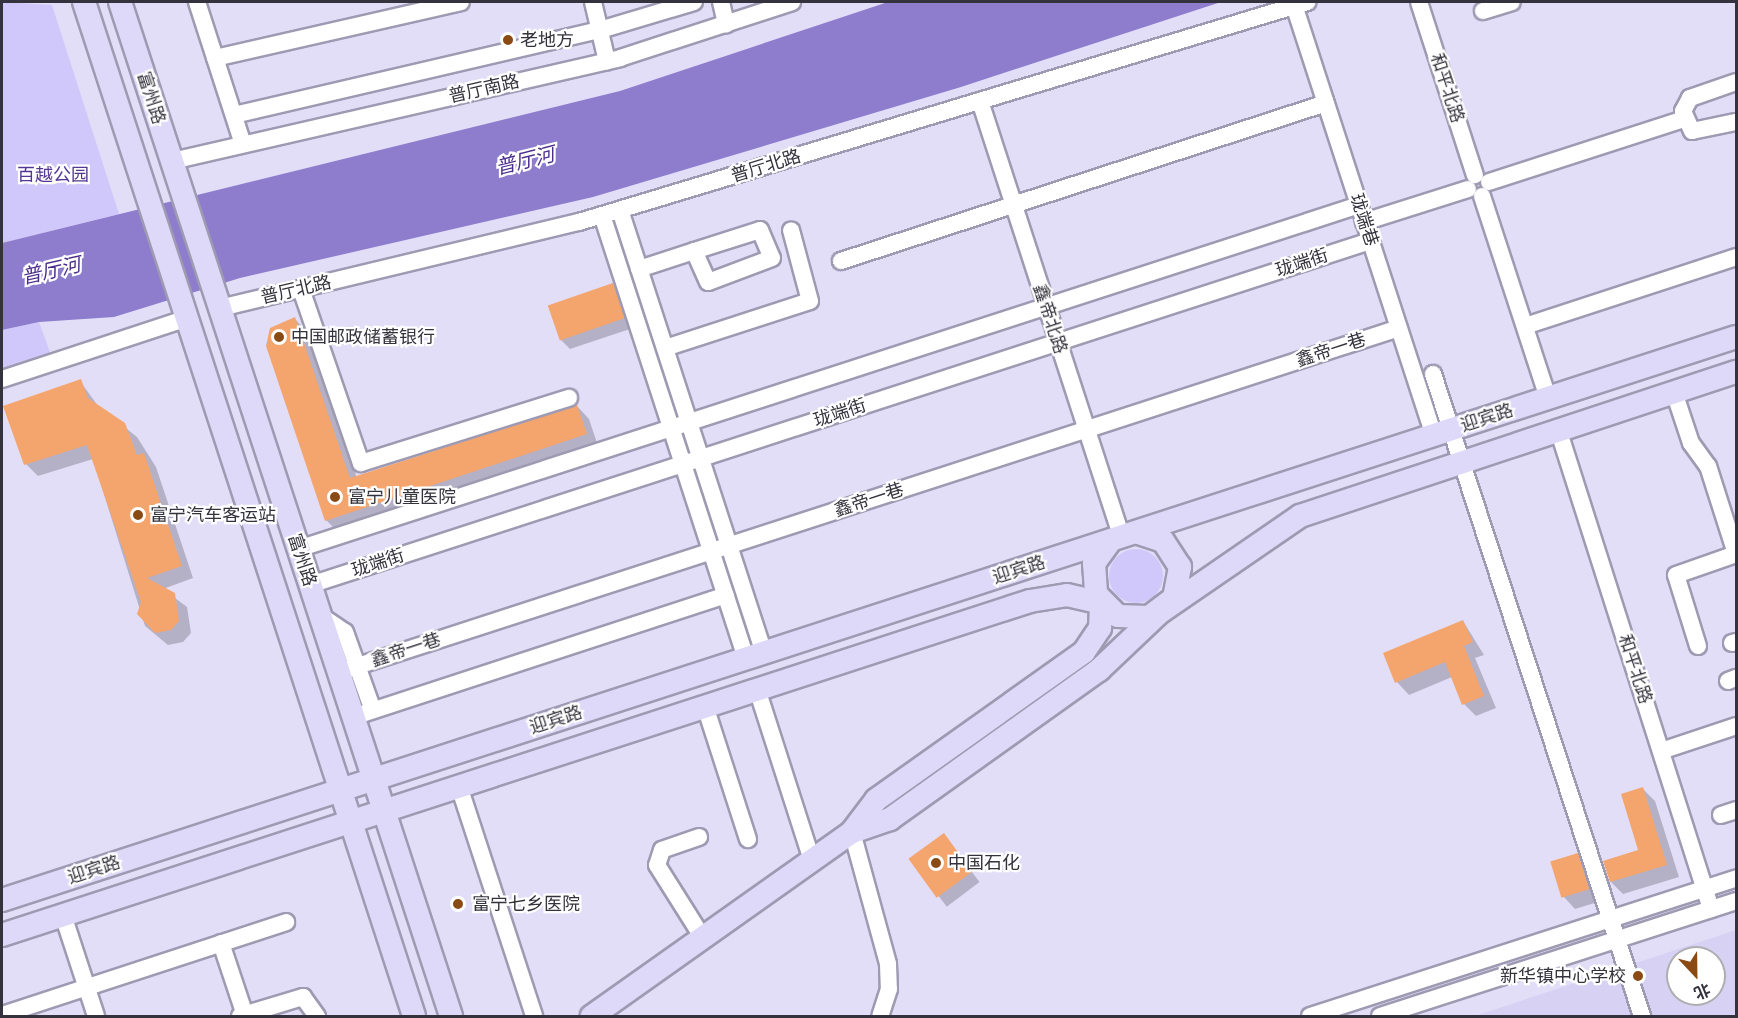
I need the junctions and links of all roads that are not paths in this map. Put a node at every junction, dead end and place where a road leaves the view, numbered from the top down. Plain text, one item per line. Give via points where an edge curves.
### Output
1 (84, 2) edge
2 (120, 2) edge
3 (197, 2) edge
4 (461, 2) edge
5 (593, 2) edge
6 (694, 2) edge
7 (721, 2) edge
8 (792, 2) edge
9 (1419, 2) edge
10 (1512, 2) edge
11 (1300, 3) edge
12 (1483, 11) dead end
13 (726, 24) junction
14 (600, 30) junction
15 (215, 58) junction
16 (607, 61) junction
17 (1737, 82) edge
18 (980, 101) junction
19 (1326, 104) junction
20 (234, 115) junction
21 (1684, 119) junction
22 (1737, 122) edge
23 (243, 144) junction
24 (172, 161) junction
25 (1479, 185) junction
26 (1014, 205) junction
27 (1359, 205) junction
28 (620, 210) junction
29 (602, 215) junction
30 (1364, 222) junction
31 (791, 230) dead end
32 (1370, 241) junction
33 (694, 251) dead end
34 (1737, 257) edge
35 (841, 261) dead end
36 (639, 269) junction
37 (301, 289) junction
38 (1046, 306) junction
39 (220, 308) junction
40 (187, 318) junction
41 (1525, 326) junction
42 (1399, 328) junction
43 (1737, 337) edge
44 (1058, 342) junction
45 (665, 348) junction
46 (1737, 372) edge
47 (1433, 374) dead end
48 (2, 379) edge
49 (1674, 392) junction
50 (568, 398) dead end
51 (1548, 398) junction
52 (689, 422) junction
53 (671, 428) junction
54 (1558, 429) junction
55 (1086, 430) junction
56 (1434, 435) junction
57 (700, 458) junction
58 (683, 464) junction
59 (1123, 536) junction
60 (729, 546) junction
61 (298, 549) junction
62 (712, 551) junction
63 (1737, 554) edge
64 (310, 585) junction
65 (726, 595) junction
66 (1101, 603) junction
67 (313, 612) dead end
68 (1159, 613) junction
69 (1698, 646) dead end
70 (755, 655) junction
71 (339, 672) junction
72 (757, 689) junction
73 (705, 706) junction
74 (363, 712) junction
75 (1737, 726) edge
76 (1661, 751) junction
77 (373, 779) junction
78 (459, 786) junction
79 (340, 790) junction
80 (384, 811) junction
81 (351, 821) junction
82 (852, 832) junction
83 (699, 837) dead end
84 (748, 838) dead end
85 (812, 860) junction
86 (1737, 878) edge
87 (1705, 888) junction
88 (2, 900) edge
89 (1737, 901) edge
90 (1711, 909) junction
91 (63, 915) junction
92 (286, 922) dead end
93 (2, 935) edge
94 (703, 938) junction
95 (221, 943) junction
96 (87, 987) junction
97 (2, 1015) edge
98 (242, 1016) edge
99 (96, 1017) edge
100 (316, 1017) edge
101 (414, 1017) edge
102 (451, 1017) edge
103 (534, 1017) edge
104 (592, 1017) edge
105 (880, 1017) edge
106 (1310, 1017) edge
107 (1380, 1017) edge
108 (1642, 1017) edge

1 - 40 main road, 富州路
2 - 24 main road, 富州路
3 - 15 street
4 - 15 street
5 - 14 street
6 - 14 street
7 - 13 street
8 - 13 street, 普厅南路
9 - 25 street, 和平北路
10 - 12 street
11 - 18 street, 普厅北路
11 - 19 street, 珑端巷
13 - 16 street, 普厅南路
14 - 16 street
14 - 20 street
15 - 20 street
16 - 23 street, 普厅南路
17 - 21 street via 1690,98 1684,103
18 - 26 street, 鑫帝北路
18 - 28 street, 普厅北路
19 - 26 street
19 - 27 street, 珑端巷
20 - 23 street
21 - 22 street via 1692,131 1701,132
21 - 25 street
23 - 24 street, 普厅南路
24 - 39 main road, 富州路
25 - 30 street
25 - 41 street, 和平北路
26 - 35 street
26 - 38 street, 鑫帝北路
27 - 30 street, 珑端巷
27 - 38 street
28 - 29 street, 普厅北路
28 - 36 street
29 - 37 street, 普厅北路
29 - 53 street
30 - 32 street, 珑端巷
31 - 45 street via 810,301
32 - 42 street, 珑端巷
32 - 44 street, 珑端街
33 - 36 street
34 - 41 street
36 - 45 street
37 - 39 street, 普厅北路
37 - 50 street via 361,463
38 - 44 street, 鑫帝北路
38 - 52 street
39 - 61 main road, 富州路
40 - 48 street
40 - 79 main road, 富州路
41 - 51 street, 和平北路
42 - 55 street, 鑫帝一巷
42 - 56 street, 珑端巷
43 - 51 main road, 迎宾路
44 - 55 street, 鑫帝北路
44 - 57 street, 珑端街
45 - 52 street
46 - 49 main road, 迎宾路
47 - 108 street
49 - 54 main road, 迎宾路
49 - 63 street via 1691,443 1708,466
51 - 56 main road, 迎宾路
52 - 53 street
52 - 57 street
53 - 58 street
53 - 61 street
54 - 68 main road, 迎宾路 via 1300,516
54 - 76 street, 和平北路
55 - 59 street, 鑫帝北路
55 - 60 street, 鑫帝一巷
56 - 59 main road, 迎宾路
57 - 58 street, 珑端街
57 - 60 street
58 - 62 street
58 - 64 street, 珑端街
59 - 66 main road via 1098,553 1092,573
59 - 68 main road via 1163,541 1179,567 1174,598
59 - 70 main road, 迎宾路
60 - 62 street, 鑫帝一巷
60 - 70 street
61 - 64 main road, 富州路
62 - 65 street
62 - 71 street, 鑫帝一巷
63 - 69 street via 1677,575
64 - 71 main road, 富州路
65 - 70 street
65 - 74 street
66 - 68 main road, 迎宾路 via 1128,619
66 - 72 main road, 迎宾路 via 1067,595 1042,597
66 - 82 main road via 1100,628 1084,652 876,800
67 - 74 street via 345,632
68 - 82 main road via 1099,670 890,819
70 - 77 main road, 迎宾路
71 - 74 main road, 富州路
72 - 73 main road, 迎宾路
72 - 85 street
73 - 78 main road, 迎宾路
73 - 84 street
74 - 77 main road, 富州路
75 - 76 street
76 - 87 street, 和平北路
77 - 79 main road, 迎宾路
77 - 80 main road, 富州路
78 - 80 main road, 迎宾路
78 - 103 street
79 - 81 main road, 富州路
79 - 88 main road, 迎宾路
80 - 81 main road, 迎宾路
80 - 102 main road, 富州路
81 - 91 main road, 迎宾路
81 - 101 main road, 富州路
82 - 85 main road
82 - 105 street via 888,964 889,989
83 - 94 street via 662,850 657,865
85 - 94 main road
86 - 87 street
87 - 90 street, 和平北路
87 - 106 street
89 - 90 street
90 - 107 street
91 - 93 main road, 迎宾路
91 - 96 street
92 - 95 street
94 - 104 main road
95 - 96 street
95 - 98 street
96 - 97 street
96 - 99 street
98 - 100 street via 303,997

